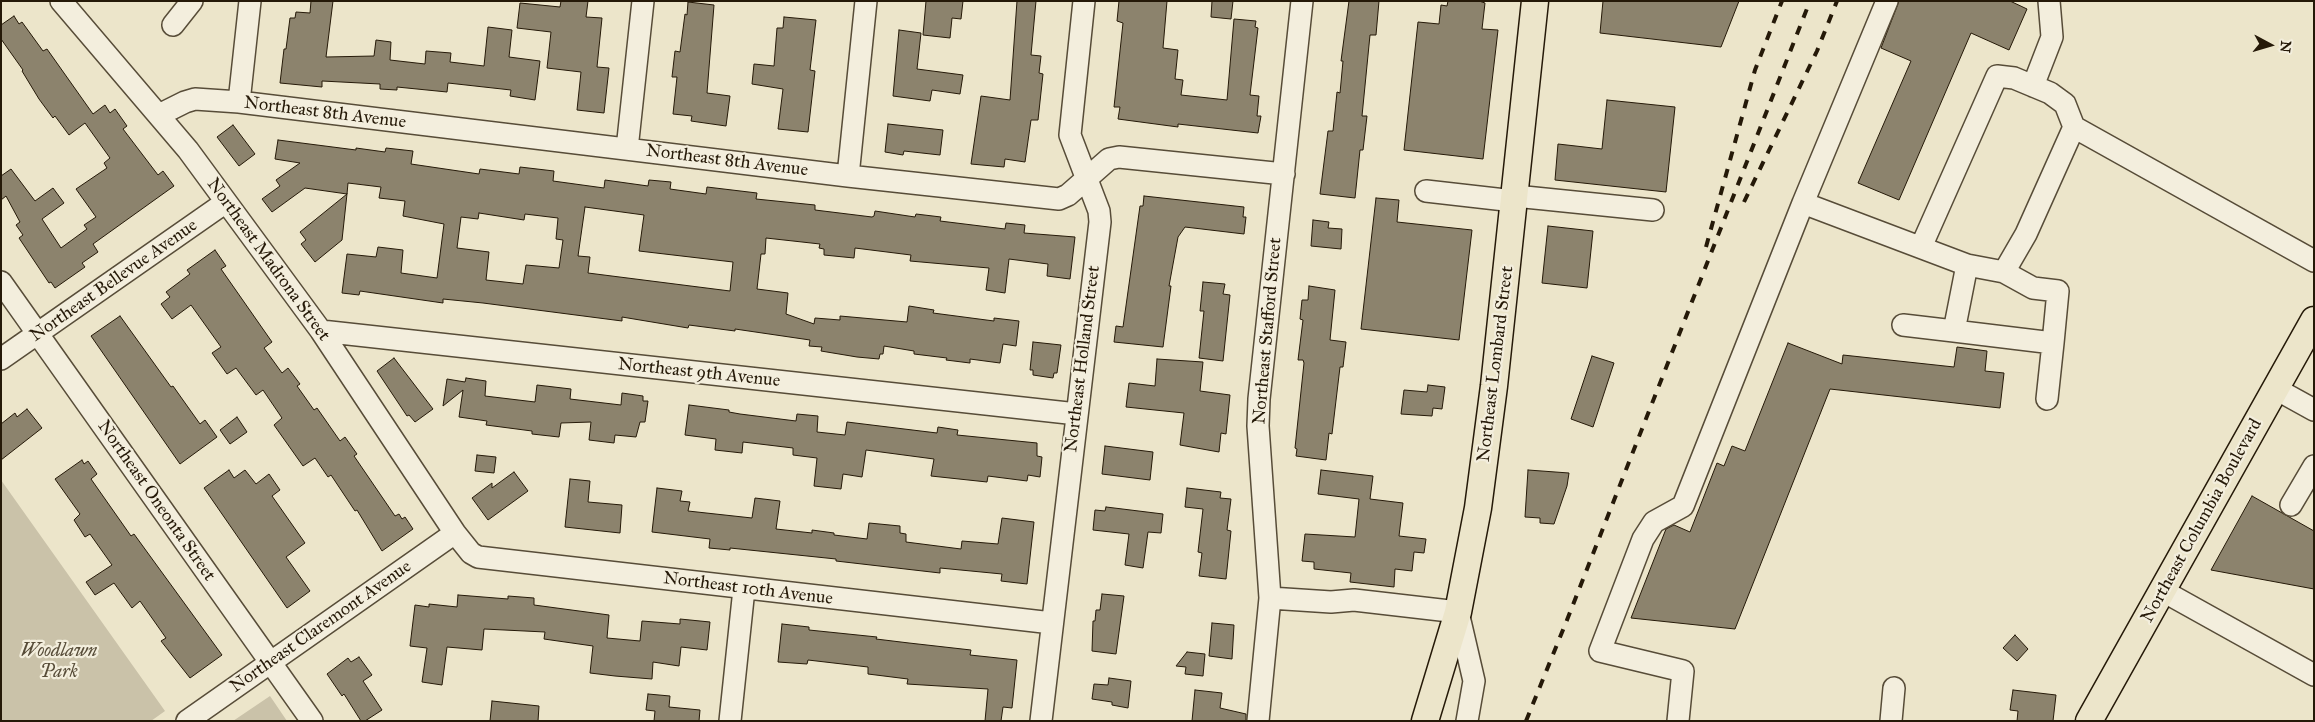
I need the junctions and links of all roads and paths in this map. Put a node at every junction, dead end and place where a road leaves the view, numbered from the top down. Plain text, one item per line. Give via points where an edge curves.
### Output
1 (61, 1) edge
2 (192, 1) edge
3 (250, 1) edge
4 (643, 1) edge
5 (866, 1) edge
6 (1084, 1) edge
7 (1302, 1) edge
8 (1535, 1) edge
9 (1887, 1) edge
10 (2049, 1) edge
11 (173, 25) dead end
12 (2034, 86) junction
13 (239, 102) junction
14 (159, 114) junction
15 (2074, 127) junction
16 (627, 149) junction
17 (1284, 174) junction
18 (848, 176) junction
19 (1087, 178) junction
20 (1426, 191) dead end
21 (1514, 198) junction
22 (226, 202) junction
23 (1803, 203) junction
24 (1653, 210) dead end
25 (1921, 247) junction
26 (2314, 261) edge
27 (1968, 265) junction
28 (2004, 272) junction
29 (1, 282) edge
30 (2314, 320) edge
31 (1903, 325) dead end
32 (1954, 330) junction
33 (321, 331) junction
34 (38, 334) junction
35 (2053, 343) junction
36 (1, 359) edge
37 (2276, 389) junction
38 (2047, 399) dead end
39 (2314, 410) edge
40 (1077, 414) junction
41 (2314, 466) edge
42 (2291, 505) dead end
43 (455, 533) junction
44 (744, 589) junction
45 (2163, 591) junction
46 (1270, 598) junction
47 (1458, 612) junction
48 (1052, 623) junction
49 (270, 664) junction
50 (2314, 675) edge
51 (1894, 688) dead end
52 (187, 721) edge
53 (312, 721) edge
54 (730, 721) edge
55 (1042, 721) edge
56 (1258, 721) edge
57 (1425, 721) edge
58 (1467, 721) edge
59 (1678, 721) edge
60 (1891, 721) edge
61 (2089, 721) edge

1 - 14 street, Northeast Madrona Street
2 - 11 street
3 - 13 street
4 - 16 street
5 - 18 street
6 - 19 street, Northeast Holland Street via 1070,135
7 - 17 street, Northeast Stafford Street
8 - 21 main road, Northeast Lombard Street
9 - 23 street
10 - 12 street via 2052,37
12 - 15 street via 2065,104
12 - 25 street via 2014,78 1997,76
13 - 14 street, Northeast 8th Avenue via 195,99
13 - 16 street, Northeast 8th Avenue
14 - 22 street, Northeast Madrona Street
15 - 26 street
15 - 28 street via 2026,234
16 - 18 street, Northeast 8th Avenue
17 - 19 street, Northeast 8th Avenue via 1119,156 1108,159
17 - 46 street, Northeast Stafford Street via 1258,426
18 - 19 street, Northeast 8th Avenue via 1059,199
19 - 40 street, Northeast Holland Street via 1100,222
20 - 21 street
21 - 24 street
21 - 47 main road, Northeast Lombard Street via 1488,437 1470,557
22 - 33 street, Northeast Madrona Street
22 - 34 street, Northeast Bellevue Avenue
23 - 25 street
23 - 59 street via 1683,506 1654,522 1643,539 1600,651 1683,671
25 - 27 street
27 - 28 street
27 - 32 street
28 - 35 street via 2033,288 2058,292
29 - 34 street, Northeast Oneonta Street
30 - 37 main road, Northeast Columbia Boulevard
31 - 32 street
32 - 35 street
33 - 40 street, Northeast 9th Avenue
33 - 43 street, Northeast Madrona Street
34 - 36 street, Northeast Bellevue Avenue
34 - 49 street, Northeast Oneonta Street
35 - 38 street
37 - 39 street
37 - 45 main road, Northeast Columbia Boulevard
40 - 48 street, Northeast Holland Street
41 - 42 street
43 - 44 street, Northeast 10th Avenue via 478,557
43 - 49 street, Northeast Claremont Avenue
44 - 48 street, Northeast 10th Avenue
44 - 54 street
45 - 50 street
45 - 61 main road, Northeast Columbia Boulevard
46 - 47 street via 1331,602 1354,600
46 - 56 street, Northeast Stafford Street
47 - 57 main road, Northeast Lombard Street
47 - 58 street via 1474,681
48 - 55 street, Northeast Holland Street
49 - 52 street, Northeast Claremont Avenue
49 - 53 street, Northeast Oneonta Street
51 - 60 street

